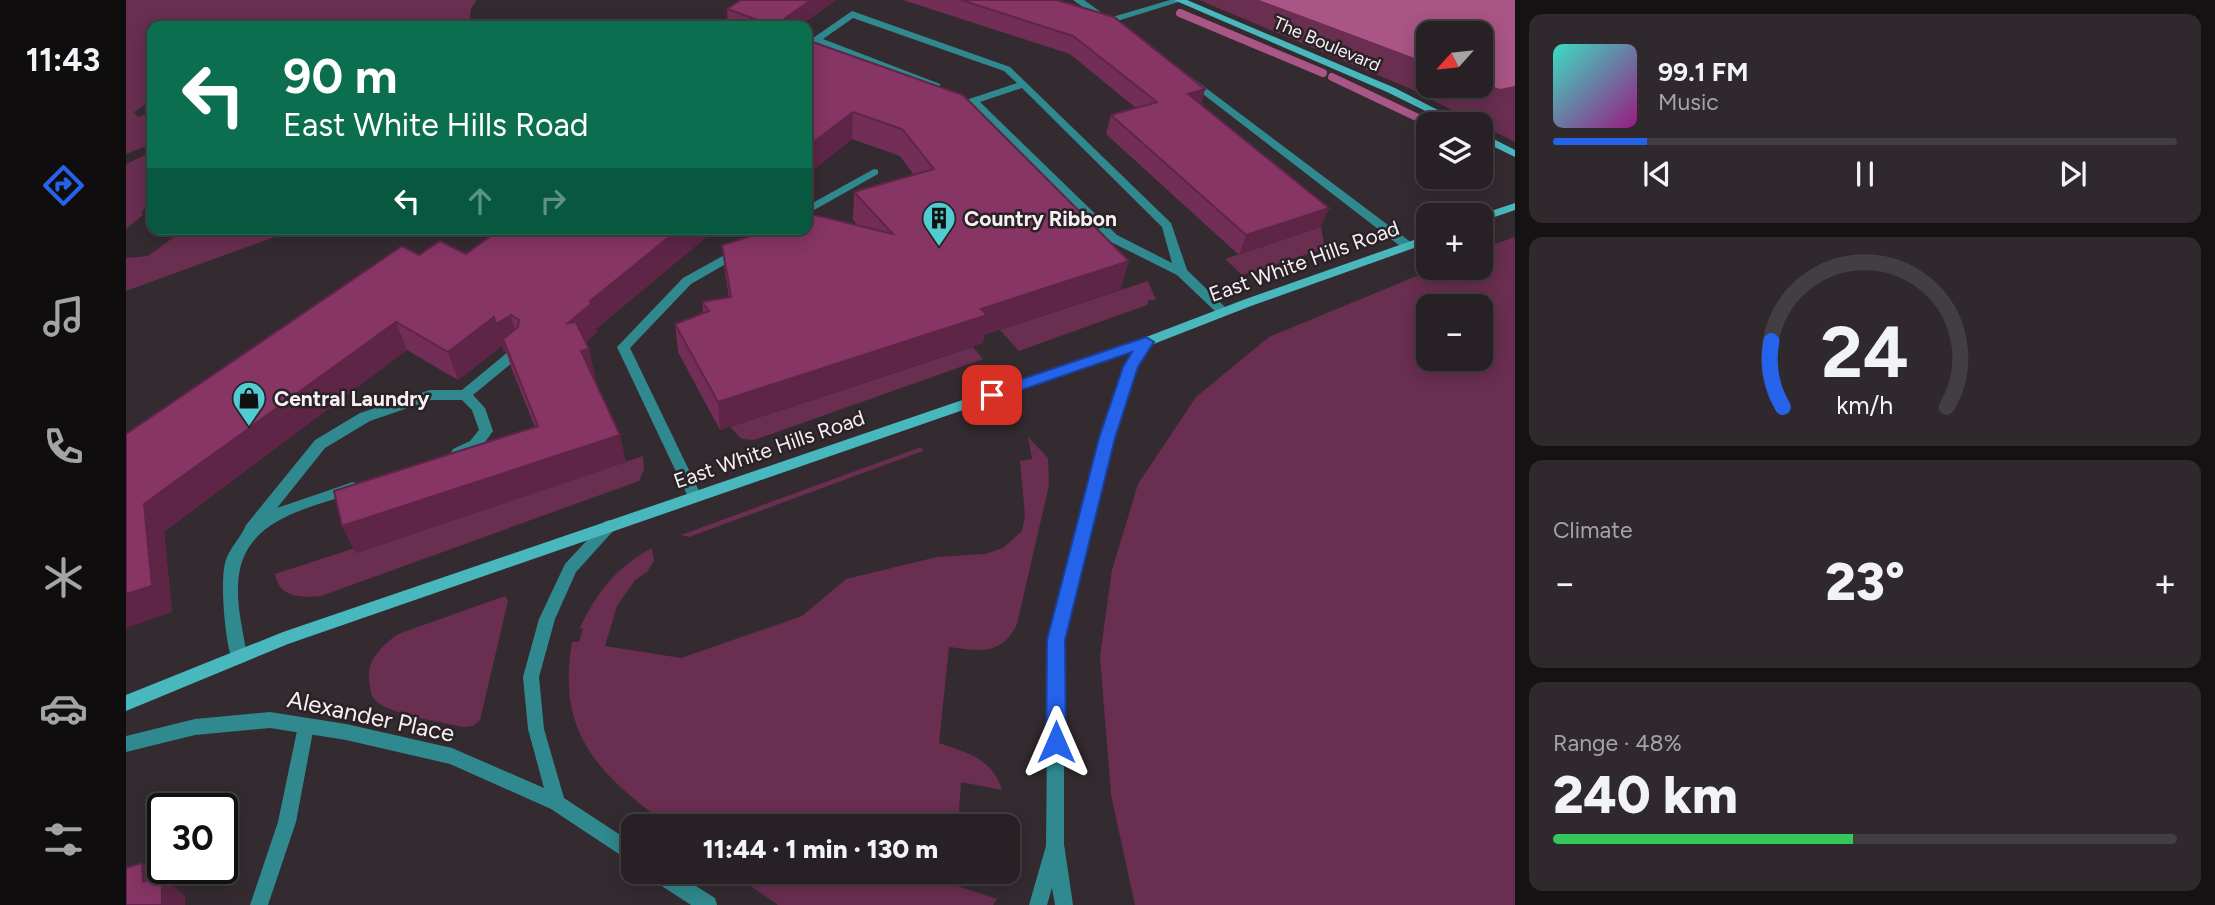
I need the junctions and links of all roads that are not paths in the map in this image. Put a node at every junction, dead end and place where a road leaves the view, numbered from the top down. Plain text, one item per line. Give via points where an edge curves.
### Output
1 (1078, 0) edge
2 (1179, 0) edge
3 (1108, 21) junction
4 (1118, 28) edge
5 (1183, 74) edge
6 (1024, 84) junction
7 (949, 91) edge
8 (961, 96) edge
9 (973, 101) junction
10 (1436, 112) edge
11 (1493, 142) edge
12 (1515, 153) edge
13 (874, 172) dead end
14 (1515, 206) edge
15 (812, 208) edge
16 (1493, 214) edge
17 (754, 242) edge
18 (1416, 243) edge
19 (1408, 246) junction
20 (1181, 272) junction
21 (1223, 312) junction
22 (1146, 342) junction
23 (519, 350) edge
24 (465, 395) junction
25 (446, 459) edge
26 (370, 483) edge
27 (695, 497) junction
28 (609, 526) junction
29 (251, 529) junction
30 (239, 657) junction
31 (126, 702) edge
32 (306, 726) junction
33 (126, 744) edge
34 (557, 803) junction
35 (1055, 844) junction
36 (621, 846) edge
37 (676, 884) edge
38 (259, 905) edge
39 (708, 905) edge
40 (1038, 905) edge
41 (1063, 905) edge

1 - 3 street
2 - 3 street
2 - 10 street, The Boulevard
3 - 4 street
5 - 19 street
6 - 7 street via 1007,69 852,14 816,40
6 - 9 street
6 - 20 street via 1167,226
8 - 9 street
9 - 20 street via 1113,238
11 - 12 street
13 - 15 street
14 - 16 street
17 - 27 street via 687,281 623,347
18 - 19 street, East White Hills Road
19 - 21 street, East White Hills Road
20 - 21 street
21 - 22 street, East White Hills Road
22 - 27 street, East White Hills Road
22 - 35 street via 1130,367 1107,438 1056,640
23 - 24 street
24 - 25 street via 478,408 486,432 475,445
24 - 29 street via 430,396 391,409 320,444
26 - 29 street via 282,510
27 - 28 street, East White Hills Road
28 - 30 street, East White Hills Road
28 - 34 street via 570,568 547,619 531,677 536,729
29 - 30 street via 236,554 230,585
30 - 31 street, East White Hills Road
32 - 33 street, Alexander Place via 270,720 195,727
32 - 34 street, Alexander Place via 452,756
32 - 38 street via 287,822
34 - 36 street, Alexander Place
35 - 40 street
35 - 41 street
37 - 39 street

